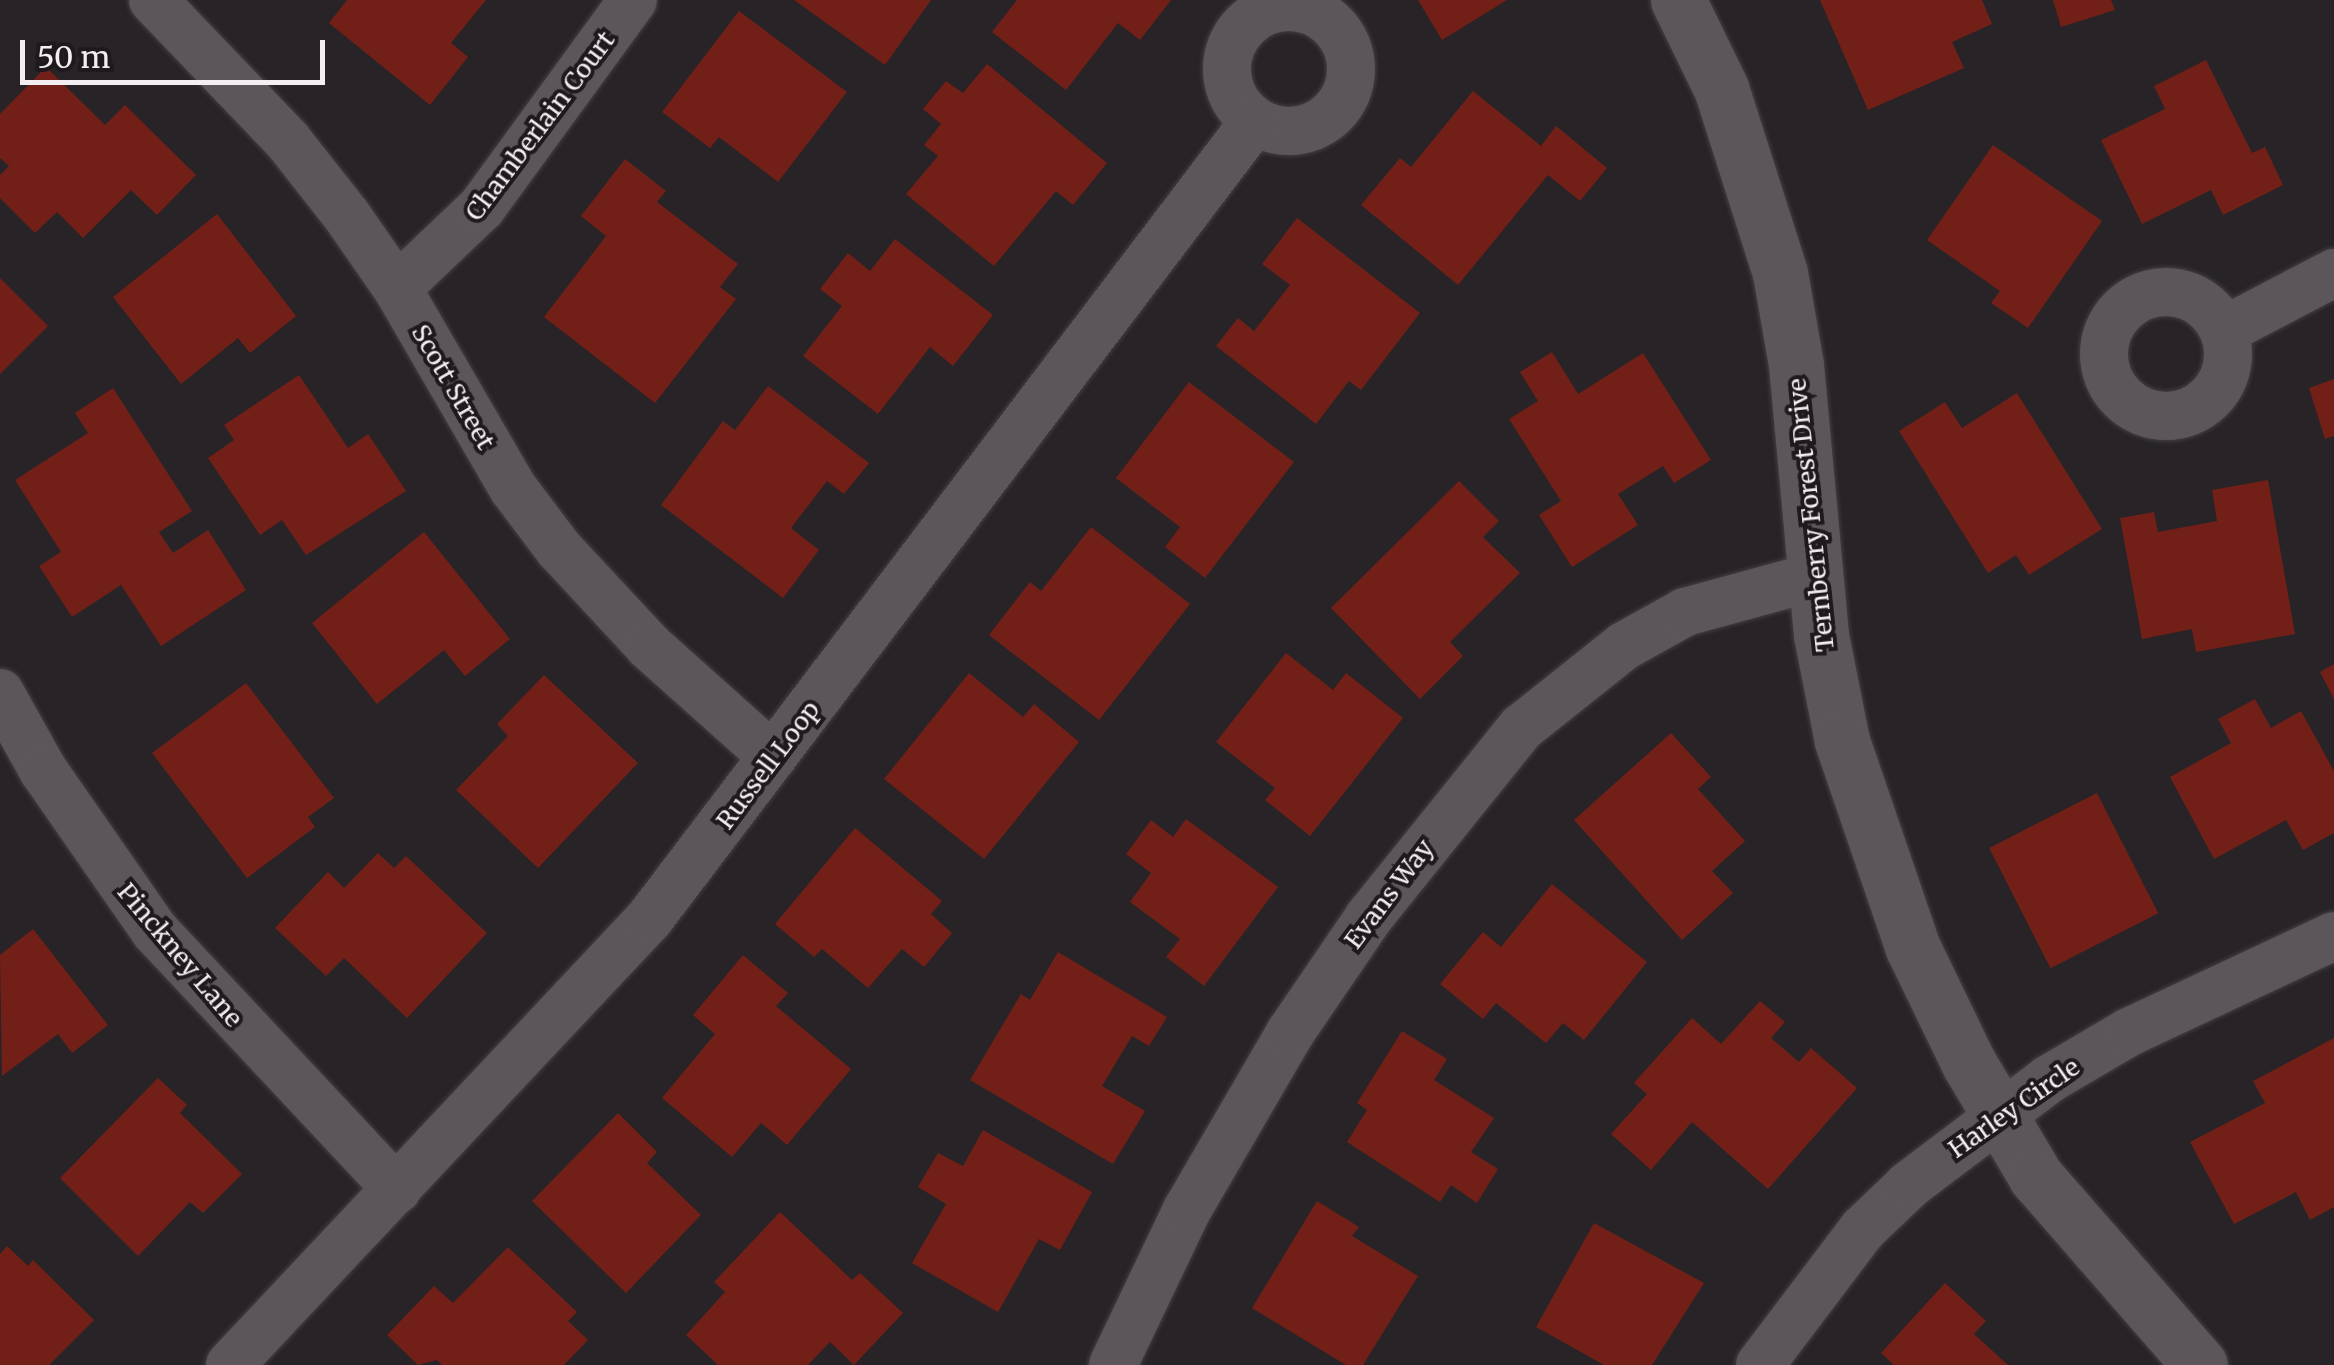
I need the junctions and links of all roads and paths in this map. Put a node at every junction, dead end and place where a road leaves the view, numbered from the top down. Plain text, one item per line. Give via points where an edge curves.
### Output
1 (153, 0) edge
2 (633, 0) edge
3 (1678, 0) edge
4 (1254, 122) dead end
5 (2334, 273) edge
6 (397, 288) junction
7 (2224, 330) dead end
8 (1814, 577) junction
9 (0, 693) edge
10 (773, 757) junction
11 (2334, 936) edge
12 (2000, 1116) junction
13 (397, 1190) junction
14 (230, 1365) edge
15 (1113, 1365) edge
16 (1760, 1365) edge
17 (2200, 1365) edge

1 - 6 street, Scott Street via 288,141
2 - 6 street, Chamberlain Court via 482,207
3 - 8 street, Ternberry Forest Drive via 1721,88 1780,273 1796,365
4 - 10 street, Russell Loop
5 - 7 street
6 - 10 street, Scott Street via 494,459 558,548 649,646
8 - 12 street, Ternberry Forest Drive via 1842,741 1876,851 1912,946
8 - 15 street, Evans Way via 1686,612 1624,646 1521,728 1369,917 1290,1033 1187,1210
9 - 13 street, Pinckney Lane via 43,770 154,931
10 - 13 street, Russell Loop via 650,918
11 - 12 street, Harley Circle via 2129,1032
12 - 16 street, Harley Circle via 1863,1229
12 - 17 street, Ternberry Forest Drive via 2036,1177 2096,1254
13 - 14 street, Russell Loop

